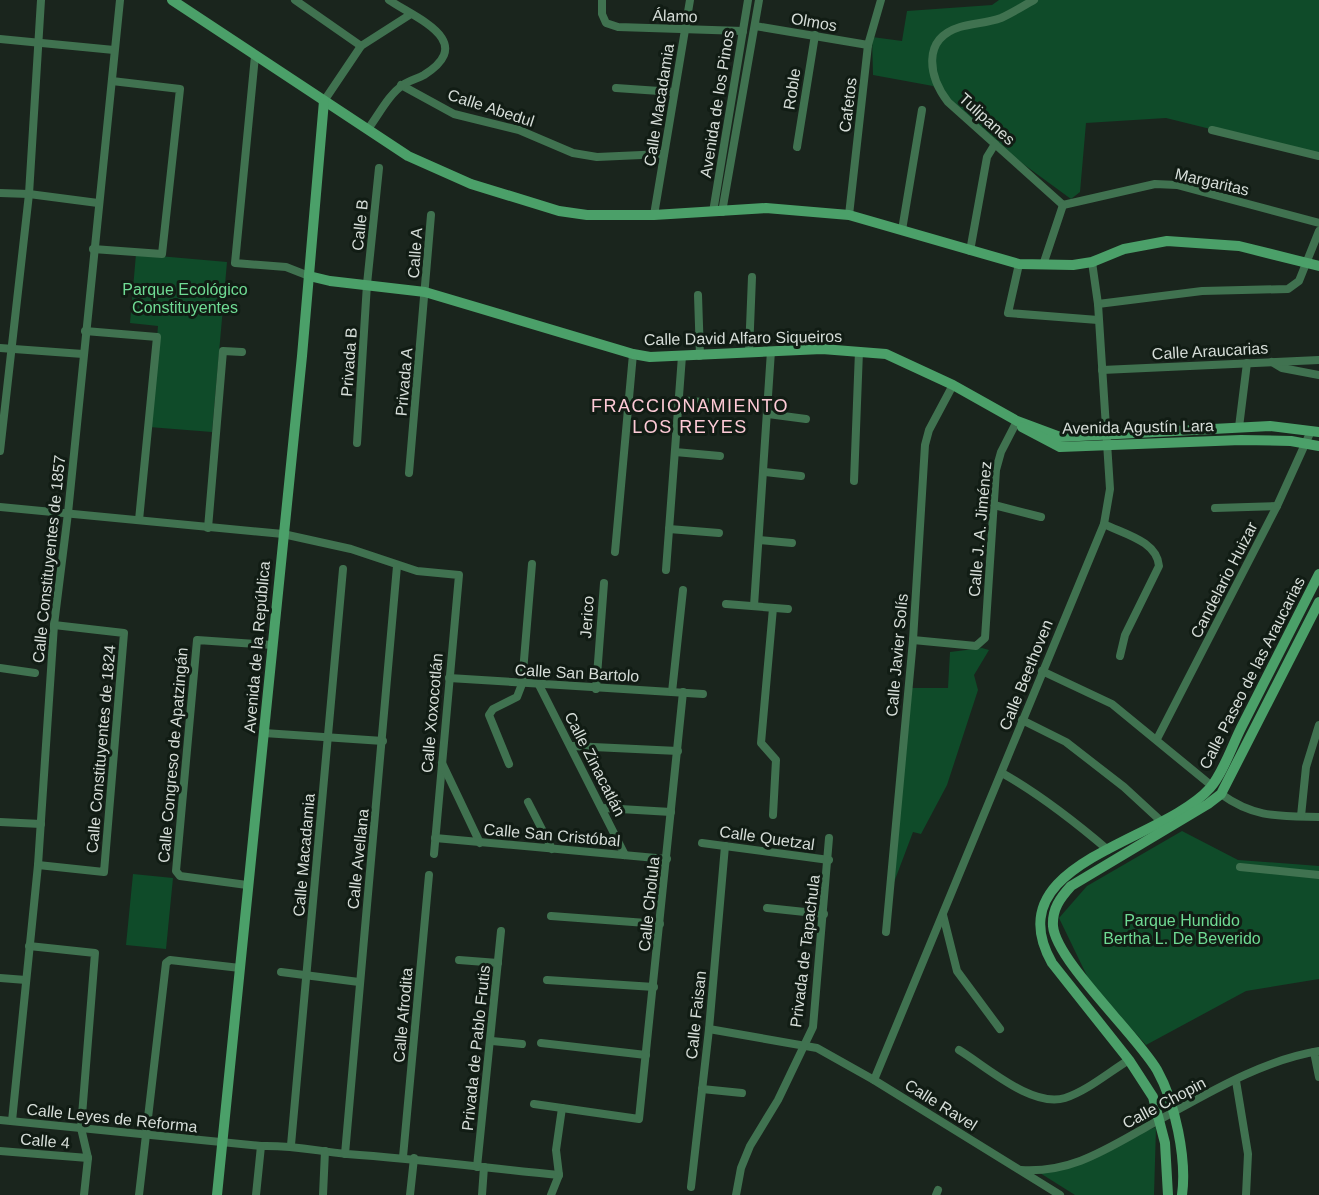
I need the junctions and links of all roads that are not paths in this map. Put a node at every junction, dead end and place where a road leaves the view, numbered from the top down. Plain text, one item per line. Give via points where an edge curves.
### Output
1 (41, 0) edge
2 (120, 0) edge
3 (172, 0) edge
4 (295, 0) edge
5 (389, 0) edge
6 (602, 0) edge
7 (690, 0) edge
8 (748, 0) edge
9 (759, 0) edge
10 (881, 0) edge
11 (1018, 0) edge
12 (1034, 0) edge
13 (1017, 10) junction
14 (411, 14) junction
15 (755, 26) junction
16 (685, 30) junction
17 (743, 31) junction
18 (815, 34) junction
19 (0, 39) edge
20 (38, 44) junction
21 (868, 45) junction
22 (361, 46) junction
23 (741, 46) junction
24 (752, 47) junction
25 (114, 50) junction
26 (255, 56) junction
27 (112, 81) junction
28 (401, 85) junction
29 (616, 88) dead end
30 (675, 92) junction
31 (324, 101) junction
32 (922, 110) dead end
33 (368, 129) junction
34 (1212, 130) dead end
35 (995, 144) junction
36 (797, 147) dead end
37 (664, 154) junction
38 (1319, 156) edge
39 (379, 168) dead end
40 (0, 193) edge
41 (29, 194) junction
42 (98, 203) junction
43 (1064, 205) junction
44 (717, 212) junction
45 (431, 215) dead end
46 (654, 215) junction
47 (849, 215) junction
48 (1319, 223) edge
49 (902, 230) junction
50 (1319, 231) edge
51 (93, 249) junction
52 (970, 251) junction
53 (1092, 262) junction
54 (1306, 263) junction
55 (1019, 264) junction
56 (1043, 265) junction
57 (1319, 266) edge
58 (309, 276) junction
59 (752, 277) dead end
60 (367, 284) junction
61 (425, 292) junction
62 (698, 295) dead end
63 (1098, 304) junction
64 (1098, 320) junction
65 (85, 331) junction
66 (0, 348) edge
67 (11, 349) junction
68 (771, 351) junction
69 (859, 351) junction
70 (242, 352) dead end
71 (749, 352) junction
72 (83, 354) junction
73 (633, 354) junction
74 (682, 356) junction
75 (700, 356) junction
76 (1319, 360) edge
77 (1272, 362) junction
78 (1246, 363) junction
79 (1102, 370) junction
80 (1319, 375) edge
81 (952, 385) junction
82 (679, 400) junction
83 (727, 404) dead end
84 (768, 414) junction
85 (806, 419) dead end
86 (1017, 421) junction
87 (1239, 427) junction
88 (1315, 431) edge
89 (1107, 439) junction
90 (1306, 442) junction
91 (357, 443) dead end
92 (1319, 446) edge
93 (0, 451) edge
94 (675, 452) junction
95 (720, 456) dead end
96 (765, 472) junction
97 (409, 473) dead end
98 (801, 476) dead end
99 (854, 481) dead end
100 (994, 505) junction
101 (1277, 506) junction
102 (0, 507) edge
103 (1215, 508) dead end
104 (68, 513) junction
105 (1041, 517) dead end
106 (139, 520) junction
107 (1104, 524) junction
108 (208, 528) junction
109 (669, 530) junction
110 (719, 533) dead end
111 (283, 534) junction
112 (759, 540) junction
113 (792, 543) dead end
114 (615, 552) dead end
115 (532, 564) dead end
116 (397, 566) junction
117 (343, 568) dead end
118 (666, 570) dead end
119 (1319, 574) edge
120 (604, 583) dead end
121 (683, 590) dead end
122 (1319, 602) edge
123 (726, 604) dead end
124 (754, 606) junction
125 (772, 608) junction
126 (788, 609) dead end
127 (54, 625) junction
128 (913, 640) junction
129 (272, 645) junction
130 (1120, 656) dead end
131 (0, 668) edge
132 (1042, 671) junction
133 (35, 673) dead end
134 (449, 678) junction
135 (522, 684) junction
136 (540, 686) junction
137 (596, 689) junction
138 (672, 692) junction
139 (683, 692) junction
140 (703, 694) dead end
141 (1022, 720) junction
142 (1319, 725) edge
143 (264, 732) junction
144 (328, 738) junction
145 (1157, 739) junction
146 (383, 741) junction
147 (572, 746) junction
148 (678, 751) junction
149 (442, 761) junction
150 (509, 764) dead end
151 (1002, 773) junction
152 (1212, 786) junction
153 (1221, 794) junction
154 (528, 802) dead end
155 (603, 808) junction
156 (672, 812) junction
157 (773, 815) dead end
158 (1301, 816) junction
159 (1319, 817) edge
160 (0, 822) edge
161 (1162, 822) junction
162 (40, 824) junction
163 (829, 837) dead end
164 (435, 838) junction
165 (480, 843) junction
166 (702, 843) dead end
167 (725, 846) junction
168 (552, 849) junction
169 (1108, 850) junction
170 (434, 854) dead end
171 (625, 855) junction
172 (667, 859) junction
173 (829, 860) junction
174 (38, 865) junction
175 (1239, 867) dead end
176 (429, 875) dead end
177 (1319, 875) edge
178 (248, 885) junction
179 (767, 908) dead end
180 (824, 914) junction
181 (943, 915) junction
182 (551, 916) dead end
183 (660, 924) junction
184 (501, 932) dead end
185 (886, 932) dead end
186 (29, 946) junction
187 (459, 960) dead end
188 (498, 963) junction
189 (240, 968) junction
190 (281, 972) dead end
191 (306, 975) junction
192 (0, 978) edge
193 (547, 980) dead end
194 (26, 981) junction
195 (359, 982) junction
196 (654, 987) junction
197 (709, 1029) junction
198 (1000, 1029) dead end
199 (492, 1041) junction
200 (541, 1043) dead end
201 (522, 1044) dead end
202 (805, 1044) junction
203 (959, 1050) dead end
204 (1316, 1051) edge
205 (646, 1055) junction
206 (1129, 1060) junction
207 (1319, 1077) edge
208 (874, 1080) junction
209 (1236, 1081) junction
210 (702, 1089) junction
211 (742, 1093) dead end
212 (534, 1104) dead end
213 (562, 1108) junction
214 (1174, 1114) junction
215 (0, 1120) edge
216 (1160, 1120) junction
217 (12, 1121) junction
218 (81, 1128) junction
219 (148, 1135) junction
220 (222, 1143) junction
221 (291, 1145) junction
222 (261, 1146) junction
223 (0, 1151) edge
224 (325, 1151) junction
225 (345, 1154) junction
226 (403, 1157) junction
227 (88, 1158) junction
228 (414, 1158) junction
229 (481, 1167) junction
230 (1019, 1170) junction
231 (559, 1175) junction
232 (691, 1187) dead end
233 (84, 1195) edge
234 (139, 1195) edge
235 (217, 1195) edge
236 (256, 1195) edge
237 (323, 1195) edge
238 (410, 1195) edge
239 (482, 1195) edge
240 (551, 1195) edge
241 (736, 1195) edge
242 (1060, 1195) edge
243 (1168, 1195) edge
244 (1182, 1195) edge
245 (1246, 1195) edge

1 - 20 street
2 - 25 street, Calle Constituyentes de 1857
3 - 26 main road
4 - 22 street
5 - 14 street
6 - 16 street, Álamo via 606,23
7 - 16 street, Calle Macadamia
8 - 17 street, Avenida de los Pinos
9 - 15 street, Avenida de los Pinos
10 - 21 street, Cafetos
11 - 13 street
12 - 13 street, Tulipanes
13 - 35 street, Tulipanes via 946,34 931,56 931,72 948,102
14 - 22 street
14 - 28 street via 426,21 445,42 441,60
15 - 18 street, Olmos
15 - 24 street, Avenida de los Pinos
16 - 17 street, Álamo
16 - 30 street, Calle Macadamia
17 - 23 street, Avenida de los Pinos
18 - 21 street, Olmos
18 - 36 street, Roble
19 - 20 street
20 - 25 street
20 - 41 street
21 - 47 street, Cafetos
22 - 31 street
23 - 24 street
23 - 44 street, Avenida de los Pinos
24 - 44 street, Avenida de los Pinos
25 - 27 street, Calle Constituyentes de 1857
26 - 31 main road
26 - 58 street via 235,263 286,267
27 - 42 street, Calle Constituyentes de 1857
27 - 51 street via 180,89 162,254
28 - 33 street
28 - 37 street, Calle Abedul via 454,114 519,130 573,153 597,157
29 - 30 street
30 - 37 street, Calle Macadamia
31 - 33 main road
31 - 58 main road, Avenida de la República
32 - 49 street
33 - 46 main road via 438,171 537,204 587,215
34 - 38 street
35 - 43 street, Tulipanes
35 - 52 street via 987,157
37 - 46 street, Calle Macadamia
39 - 60 street, Calle B
40 - 41 street
41 - 42 street
41 - 67 street
42 - 51 street, Calle Constituyentes de 1857
43 - 48 street, Margaritas via 1155,184 1177,185
43 - 56 street
44 - 46 main road
44 - 47 main road via 766,208
45 - 61 street, Calle A
47 - 49 main road
49 - 52 main road
50 - 54 street
51 - 65 street, Calle Constituyentes de 1857
52 - 55 main road
53 - 54 main road via 1124,249 1167,241 1239,246
53 - 56 main road
53 - 63 street, Calle Beethoven
54 - 57 main road
54 - 63 street via 1299,281 1288,289 1202,291
55 - 56 main road
55 - 64 street via 1008,313
58 - 60 main road, Calle David Alfaro Siqueiros
58 - 111 main road, Avenida de la República
59 - 71 street
60 - 61 main road, Calle David Alfaro Siqueiros
60 - 91 street, Privada B
61 - 73 main road, Calle David Alfaro Siqueiros
61 - 97 street, Privada A
62 - 75 street
63 - 64 street, Calle Beethoven
64 - 79 street, Calle Beethoven
65 - 72 street, Calle Constituyentes de 1857
65 - 106 street via 157,337
66 - 67 street
67 - 72 street
67 - 93 street
68 - 69 main road, Calle David Alfaro Siqueiros
68 - 71 main road, Calle David Alfaro Siqueiros
68 - 84 street
69 - 81 main road, Calle David Alfaro Siqueiros via 901,359
69 - 99 street
70 - 108 street via 223,351
71 - 75 main road, Calle David Alfaro Siqueiros
72 - 104 street, Calle Constituyentes de 1857
73 - 74 main road, Calle David Alfaro Siqueiros
73 - 114 street
74 - 75 main road, Calle David Alfaro Siqueiros
74 - 82 street
76 - 77 street, Calle Araucarias
77 - 78 street, Calle Araucarias
77 - 80 street via 1282,368
78 - 79 street, Calle Araucarias
78 - 87 street
79 - 89 street, Calle Beethoven
81 - 86 main road, Calle David Alfaro Siqueiros
81 - 128 street, Calle Javier Solís via 925,445
82 - 83 street
82 - 94 street
84 - 85 street
84 - 96 street
86 - 89 main road, Avenida Agustín Lara via 1060,436
86 - 100 street, Calle J. A. Jiménez via 996,470
87 - 88 main road, Avenida Agustín Lara
87 - 89 main road, Avenida Agustín Lara
88 - 90 street, Candelario Huizar
89 - 90 main road, Avenida Agustín Lara
89 - 107 street, Calle Beethoven via 1110,489
90 - 92 main road, Avenida Agustín Lara
90 - 101 street, Candelario Huizar
94 - 95 street
94 - 109 street
96 - 98 street
96 - 112 street
100 - 105 street
100 - 128 street, Calle J. A. Jiménez via 985,638 976,646
101 - 103 street
101 - 145 street, Candelario Huizar
102 - 104 street
104 - 106 street
104 - 127 street, Calle Constituyentes de 1857
106 - 108 street
107 - 130 street via 1154,548 1160,566 1125,635
107 - 132 street, Calle Beethoven
108 - 111 street
109 - 110 street
109 - 118 street
111 - 116 street via 351,549
111 - 129 main road, Avenida de la República
112 - 113 street
112 - 124 street
115 - 135 street
116 - 134 street, Calle Xoxocotlán via 459,575
116 - 146 street, Calle Avellana
117 - 144 street, Calle Macadamia
119 - 152 main road, Calle Paseo de las Araucarias
120 - 137 street, Jerico
121 - 138 street
122 - 153 main road, Calle Paseo de las Araucarias
123 - 124 street
124 - 125 street
125 - 126 street
125 - 157 street via 761,743 776,760
127 - 162 street, Calle Constituyentes de 1857
127 - 174 street, Calle Constituyentes de 1824 via 124,633 104,872
128 - 185 street, Calle Javier Solís
129 - 143 main road, Avenida de la República
129 - 178 street, Calle Congreso de Apatzingán via 197,640 176,872 180,876
131 - 133 street
132 - 141 street, Calle Beethoven
132 - 145 street via 1103,698
134 - 135 street, Calle San Bartolo
134 - 149 street, Calle Xoxocotlán
135 - 136 street, Calle San Bartolo
135 - 150 street via 517,697 489,715
136 - 137 street, Calle San Bartolo
136 - 147 street, Calle Zinacatlán
137 - 138 street, Calle San Bartolo
138 - 139 street, Calle San Bartolo
139 - 140 street, Calle San Bartolo
139 - 148 street, Calle Cholula
141 - 151 street, Calle Beethoven
141 - 161 street via 1066,742
142 - 158 street via 1306,767
143 - 144 street
143 - 178 main road, Avenida de la República
144 - 146 street
144 - 191 street, Calle Macadamia
145 - 152 street
146 - 195 street, Calle Avellana
147 - 148 street
147 - 155 street, Calle Zinacatlán
148 - 156 street, Calle Cholula
149 - 164 street, Calle Xoxocotlán
149 - 165 street
151 - 169 street via 1052,803
151 - 181 street, Calle Beethoven
152 - 161 main road, Calle Paseo de las Araucarias
153 - 158 street via 1254,813
153 - 214 main road, Calle Paseo de las Araucarias via 1071,886 1059,899 1054,913 1053,927 1065,955 1148,1056 1167,1091
154 - 168 street
155 - 156 street
155 - 171 street, Calle Zinacatlán
156 - 172 street, Calle Cholula
158 - 159 street
160 - 162 street
161 - 169 main road, Calle Paseo de las Araucarias
162 - 174 street, Calle Constituyentes de 1857
163 - 173 street, Privada de Tapachula
164 - 165 street, Calle San Cristóbal
164 - 170 street, Calle Xoxocotlán
165 - 168 street, Calle San Cristóbal
166 - 167 street, Calle Quetzal
167 - 173 street, Calle Quetzal
167 - 197 street, Calle Faisan
168 - 171 street, Calle San Cristóbal
169 - 206 main road, Calle Paseo de las Araucarias via 1054,885 1040,914 1040,932 1052,963
171 - 172 street, Calle San Cristóbal
172 - 183 street, Calle Cholula
173 - 180 street, Privada de Tapachula
174 - 186 street, Calle Constituyentes de 1857
175 - 177 street
176 - 226 street, Calle Afrodita
178 - 189 main road, Avenida de la República
179 - 180 street
180 - 202 street, Privada de Tapachula via 813,1027
181 - 198 street via 957,971
181 - 208 street, Calle Beethoven
182 - 183 street
183 - 196 street, Calle Cholula
184 - 188 street, Privada de Pablo Frutis
186 - 194 street, Calle Constituyentes de 1857
186 - 218 street via 95,953
187 - 188 street
188 - 199 street, Privada de Pablo Frutis
189 - 219 street via 170,960 166,963
189 - 220 main road, Avenida de la República
190 - 191 street
191 - 195 street
191 - 221 street, Calle Macadamia
192 - 194 street
193 - 196 street
194 - 217 street, Calle Constituyentes de 1857
195 - 225 street, Calle Avellana
196 - 205 street, Calle Cholula
197 - 202 street, Calle Ravel
197 - 210 street, Calle Faisan
199 - 201 street
199 - 229 street, Privada de Pablo Frutis
200 - 205 street
202 - 208 street, Calle Ravel
202 - 241 street, Privada de Tapachula via 750,1146
203 - 206 street via 1027,1094 1047,1100 1067,1097
204 - 207 street
204 - 209 street, Calle Chopin via 1273,1062
205 - 213 street, Calle Cholula via 639,1119
206 - 216 main road, Calle Paseo de las Araucarias via 1153,1097
208 - 230 street, Calle Ravel
209 - 214 street, Calle Chopin
209 - 245 street via 1248,1154
210 - 211 street
210 - 232 street, Calle Faisan
212 - 213 street
213 - 231 street via 556,1150
214 - 216 street, Calle Chopin
214 - 244 main road, Calle Paseo de las Araucarias
215 - 217 street, Calle Leyes de Reforma
216 - 230 street, Calle Chopin via 1068,1166 1044,1171
216 - 243 main road, Calle Paseo de las Araucarias
217 - 218 street, Calle Leyes de Reforma
218 - 219 street, Calle Leyes de Reforma
218 - 227 street
219 - 220 street, Calle Leyes de Reforma
219 - 234 street
220 - 222 street, Calle Leyes de Reforma
220 - 235 main road, Avenida de la República
221 - 222 street, Calle Leyes de Reforma
221 - 224 street, Calle Leyes de Reforma
222 - 236 street
223 - 227 street, Calle 4
224 - 225 street, Calle Leyes de Reforma
224 - 237 street
225 - 226 street, Calle Leyes de Reforma
226 - 228 street, Calle Leyes de Reforma
227 - 233 street
228 - 229 street
228 - 238 street
229 - 231 street
229 - 239 street, Privada de Pablo Frutis
230 - 242 street, Calle Ravel
231 - 240 street

